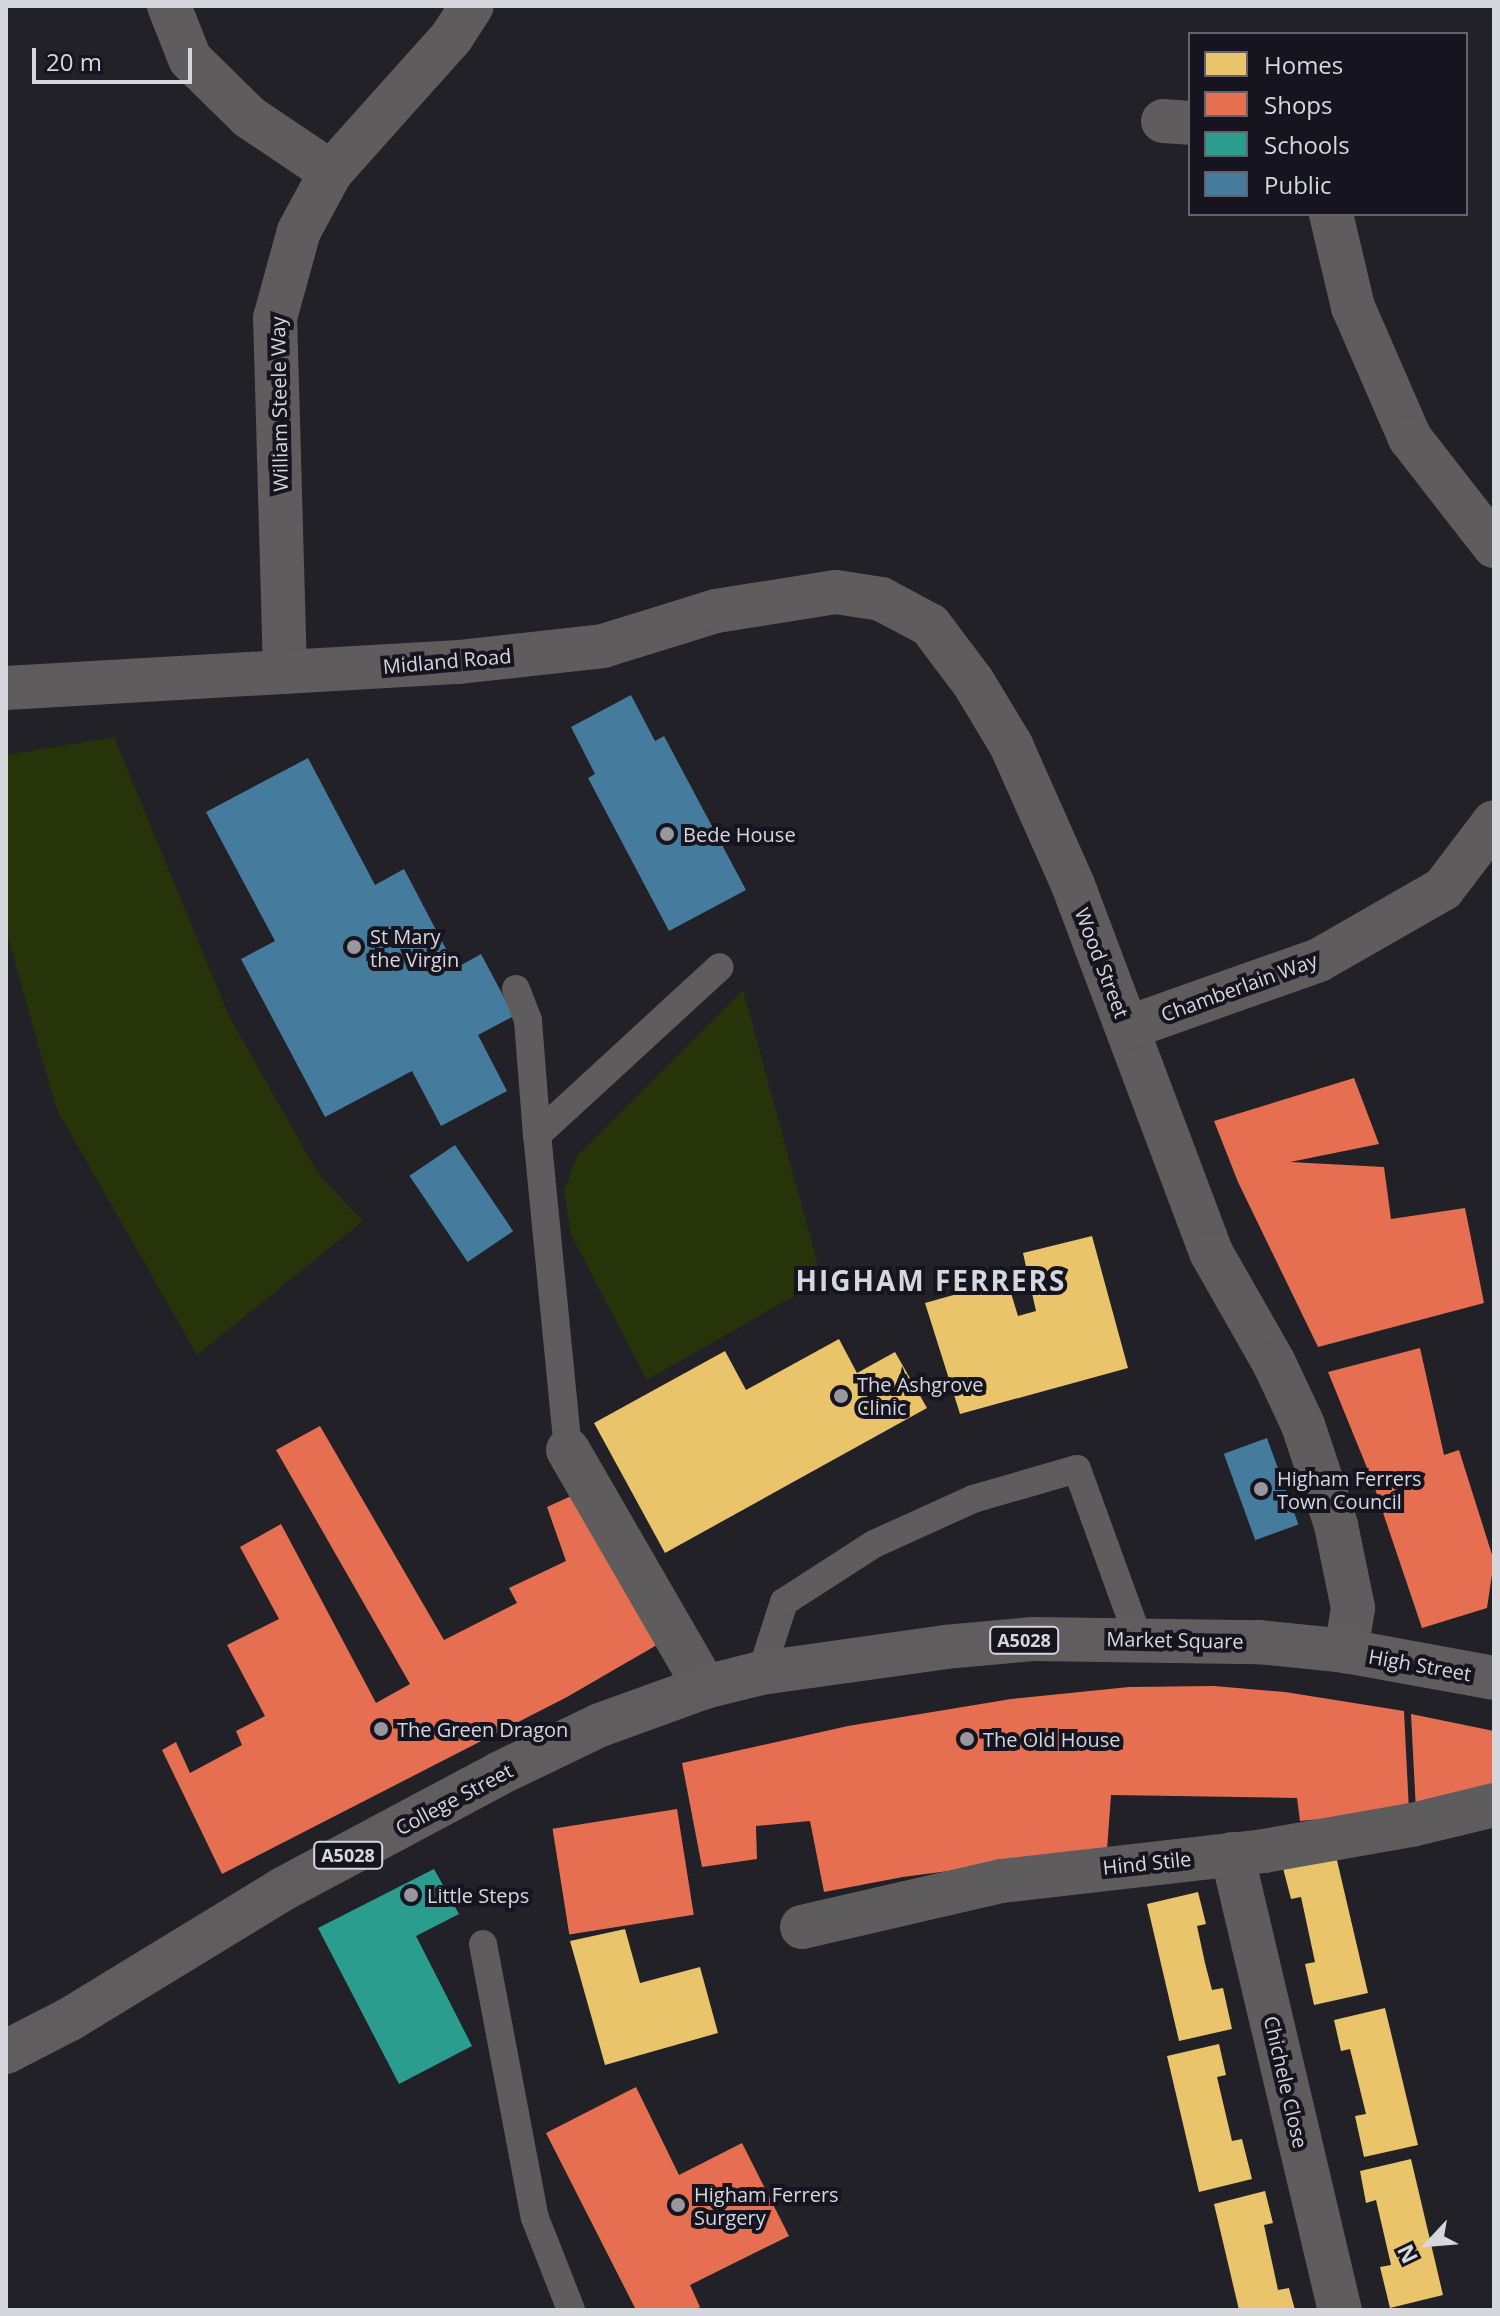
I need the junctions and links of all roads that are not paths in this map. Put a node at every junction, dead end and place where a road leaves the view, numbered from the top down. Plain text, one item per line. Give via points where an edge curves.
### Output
1 (169, 6) edge
2 (472, 6) edge
3 (331, 172) junction
4 (1331, 216) edge
5 (1494, 546) edge
6 (881, 599) joint
7 (285, 672) junction
8 (6, 688) edge
9 (1494, 822) edge
10 (720, 967) dead end
11 (516, 989) dead end
12 (1127, 1028) junction
13 (537, 1135) junction
14 (568, 1450) joint
15 (1139, 1640) junction
16 (1346, 1651) junction
17 (761, 1673) junction
18 (1494, 1678) edge
19 (705, 1687) junction
20 (1494, 1805) edge
21 (1232, 1854) junction
22 (802, 1927) dead end
23 (483, 1944) dead end
24 (6, 2052) edge
25 (571, 2310) edge
26 (1340, 2310) edge

1 - 3 street via 190,59 249,117
2 - 3 street, William Steele Way via 451,38
3 - 7 street, William Steele Way via 299,231 275,318
4 - 5 street via 1353,307 1410,438
6 - 7 street, Midland Road via 836,592 785,598 716,611 603,646 459,662
6 - 12 street, Wood Street via 930,625 1011,745 1073,885
7 - 8 street, Midland Road
9 - 12 street, Chamberlain Way via 1443,889 1333,952
10 - 13 lane
11 - 13 lane via 528,1021
12 - 16 street, Wood Street via 1212,1254 1303,1425 1336,1525 1353,1608
13 - 14 lane
14 - 19 street
15 - 16 main road, Market Square / A5028 via 1258,1642
15 - 17 main road, Market Square / A5028 via 1033,1639
15 - 17 lane via 1077,1469 973,1499 874,1544 784,1602
16 - 18 main road, High Street / A5028
17 - 19 main road, Market Square / A5028
19 - 24 main road, College Street / A5028 via 600,1725 498,1774 283,1889 70,2019
20 - 21 street, Hind Stile via 1412,1825
21 - 22 street, Hind Stile via 1001,1881
21 - 26 street, Chichele Close
23 - 25 lane via 535,2218

